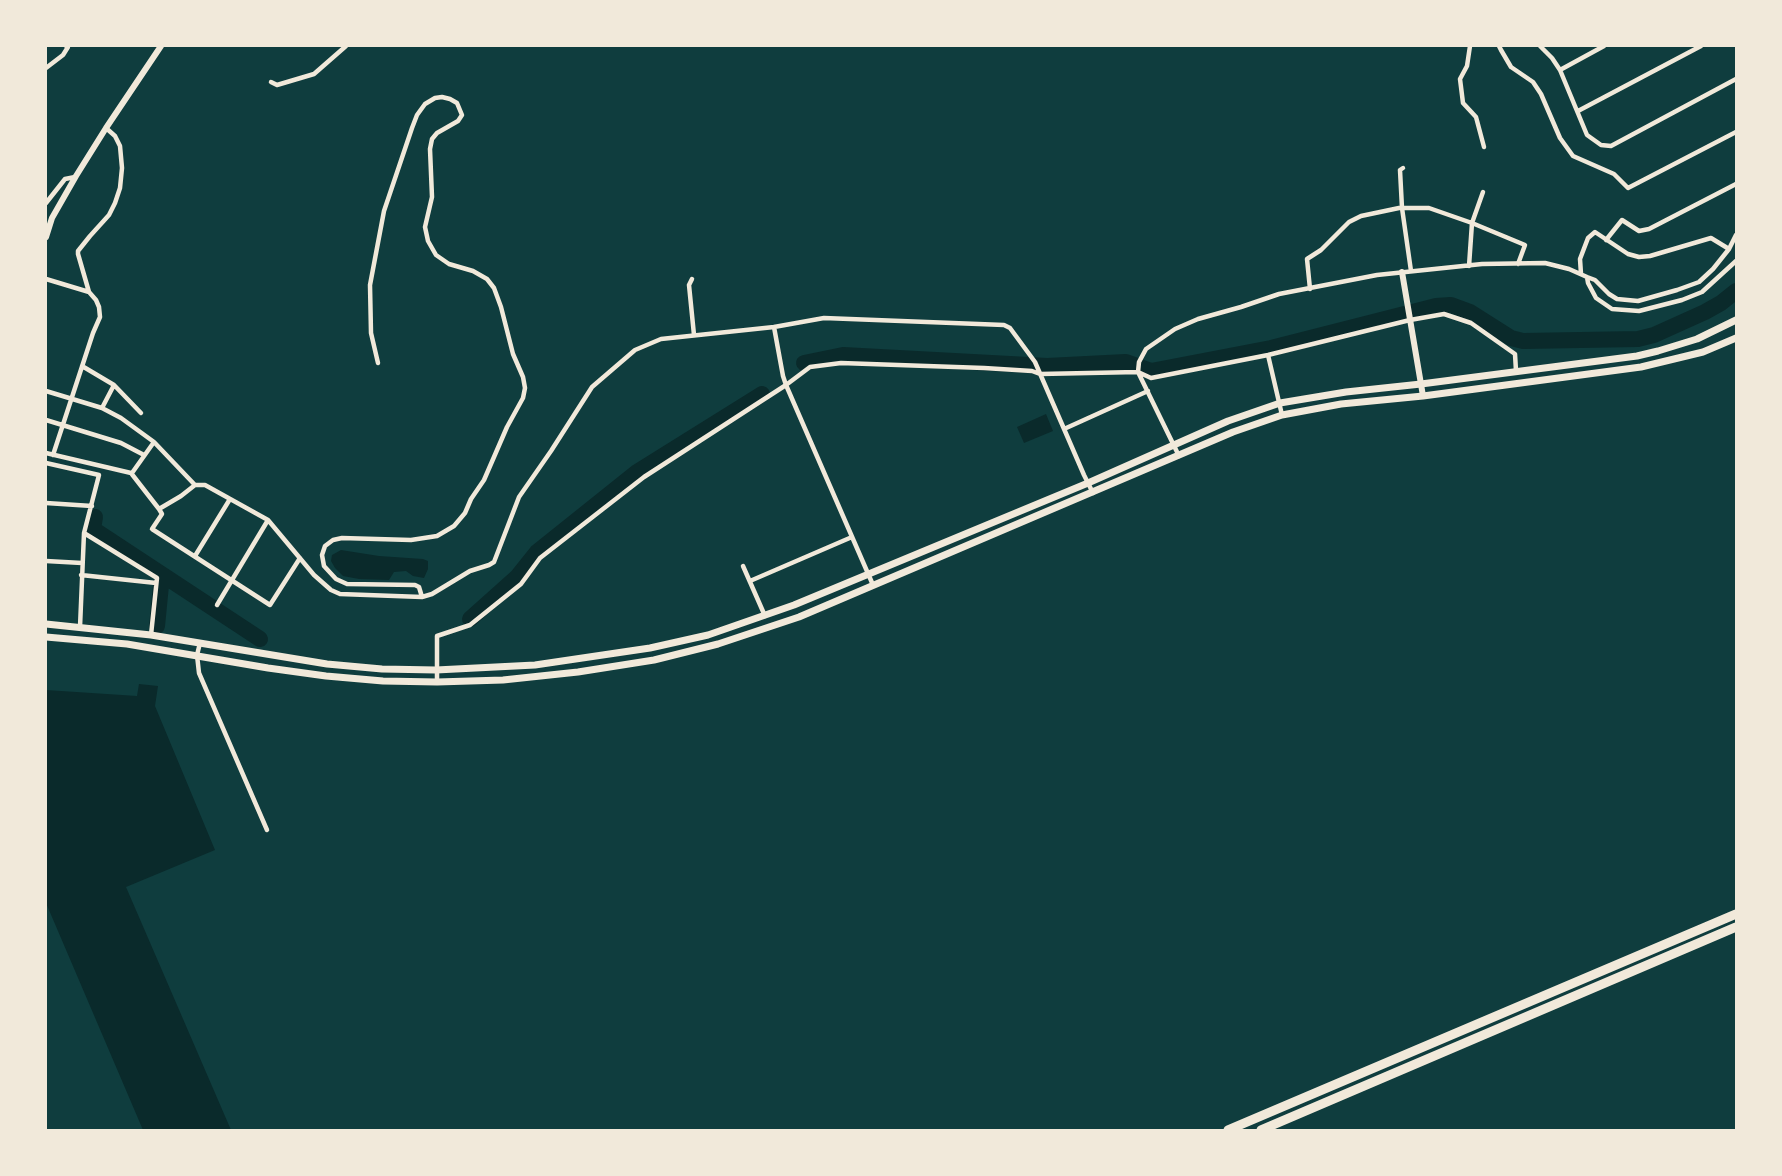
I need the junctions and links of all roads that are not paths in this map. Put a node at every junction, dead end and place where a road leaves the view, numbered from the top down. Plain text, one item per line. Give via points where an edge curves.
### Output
1 (66, 46) edge
2 (161, 46) edge
3 (345, 46) edge
4 (1470, 46) edge
5 (1499, 46) edge
6 (1540, 46) edge
7 (1604, 46) edge
8 (1701, 46) edge
9 (46, 68) edge
10 (1560, 70) junction
11 (1737, 79) edge
12 (271, 82) dead end
13 (1578, 111) junction
14 (106, 128) junction
15 (1737, 132) edge
16 (1484, 147) dead end
17 (1403, 168) dead end
18 (76, 176) junction
19 (1737, 184) edge
20 (1483, 192) dead end
21 (46, 203) edge
22 (1402, 208) junction
23 (1472, 223) junction
24 (1737, 235) edge
25 (46, 237) edge
26 (1606, 240) junction
27 (1729, 249) junction
28 (1737, 261) edge
29 (1518, 264) junction
30 (1469, 266) junction
31 (1411, 271) junction
32 (1402, 272) junction
33 (1581, 274) junction
34 (1587, 277) junction
35 (46, 279) edge
36 (692, 279) dead end
37 (1310, 289) junction
38 (89, 292) junction
39 (1409, 315) junction
40 (1737, 320) edge
41 (775, 327) junction
42 (694, 335) junction
43 (1737, 338) edge
44 (1268, 355) junction
45 (378, 363) dead end
46 (82, 366) junction
47 (1039, 371) junction
48 (1138, 371) junction
49 (1516, 372) junction
50 (114, 384) junction
51 (1421, 384) junction
52 (786, 385) junction
53 (46, 391) edge
54 (1148, 391) junction
55 (1423, 396) junction
56 (71, 398) junction
57 (1280, 403) junction
58 (102, 408) junction
59 (141, 414) dead end
60 (1282, 415) junction
61 (46, 419) edge
62 (63, 424) junction
63 (1064, 429) junction
64 (154, 442) junction
65 (1174, 445) junction
66 (46, 453) edge
67 (53, 455) junction
68 (144, 455) junction
69 (1179, 456) junction
70 (46, 463) edge
71 (131, 473) junction
72 (1088, 483) junction
73 (195, 485) junction
74 (1093, 493) junction
75 (230, 499) junction
76 (46, 503) edge
77 (92, 506) junction
78 (159, 509) junction
79 (268, 520) junction
80 (84, 533) junction
81 (852, 537) junction
82 (195, 556) junction
83 (300, 558) junction
84 (46, 561) edge
85 (82, 563) junction
86 (743, 566) dead end
87 (868, 574) junction
88 (81, 575) junction
89 (750, 581) junction
90 (232, 582) junction
91 (156, 583) junction
92 (873, 586) junction
93 (422, 597) junction
94 (218, 605) dead end
95 (765, 615) junction
96 (46, 624) edge
97 (80, 627) junction
98 (151, 635) junction
99 (46, 637) edge
100 (200, 643) junction
101 (197, 655) junction
102 (588, 658) junction
103 (436, 670) junction
104 (589, 671) junction
105 (437, 682) junction
106 (267, 830) dead end
107 (1737, 912) edge
108 (1737, 927) edge
109 (1737, 933) edge
110 (1615, 979) junction
111 (1228, 1130) edge
112 (1261, 1130) edge

1 - 9 street via 63,55
2 - 14 street
3 - 12 street via 314,74 277,85
4 - 16 street via 1460,79 1464,103 1476,117
5 - 15 street via 1511,67 1541,94 1573,156 1614,174 1628,188
6 - 10 street
7 - 10 street
8 - 13 street
10 - 13 street
11 - 13 street via 1611,146 1587,135
14 - 18 street
14 - 38 street via 120,146 121,178 109,215 78,251
17 - 22 street
18 - 21 street via 65,179
18 - 25 street
19 - 26 street via 1650,229 1639,231 1622,220
20 - 23 street
22 - 23 street via 1429,208
22 - 31 street
22 - 37 street via 1349,222 1307,259
23 - 29 street via 1525,245
23 - 30 street
24 - 27 street
26 - 27 street via 1639,257 1710,238
26 - 33 street via 1595,232 1588,238 1580,259
27 - 34 street via 1699,282 1638,301 1617,299
28 - 34 street via 1702,292 1639,311 1612,309 1596,298
29 - 30 street
29 - 33 street via 1545,263
30 - 31 street
31 - 32 street
32 - 37 street
32 - 39 street
33 - 34 street
35 - 38 street
36 - 42 street via 688,285
37 - 48 street via 1279,294 1175,329 1146,349
38 - 46 street via 100,317
39 - 44 street
39 - 49 street via 1444,314 1471,323 1515,354
39 - 51 street
40 - 49 main road via 1658,351
41 - 42 street
41 - 47 street via 824,318 1004,325
41 - 52 street
42 - 93 street via 661,339 635,350 592,387 519,497 494,562
43 - 55 main road via 1693,355 1641,367
44 - 48 street via 1151,378
44 - 57 street
45 - 93 street via 371,333 370,285 387,200 411,128 425,104 435,98 450,99 462,115 432,139 432,197 425,227 428,241 436,255 473,271 494,288 523,377 523,398 484,480 454,526 437,536 411,540 342,538 325,546 322,555 324,566 347,584 415,585
46 - 50 street
46 - 56 street
47 - 48 street
47 - 52 street via 841,363 810,368
47 - 63 street
48 - 54 street
49 - 51 main road
50 - 58 street
50 - 59 street
51 - 55 street
51 - 57 main road
52 - 81 street
52 - 103 street via 644,477 540,558 521,584 470,625 437,636
53 - 56 street
54 - 63 street
54 - 65 street
55 - 60 main road
56 - 58 street
56 - 62 street
57 - 60 street
57 - 65 main road
58 - 64 street
60 - 69 main road
61 - 62 street
62 - 67 street
62 - 68 street
63 - 72 street
64 - 68 street
64 - 73 street
65 - 69 street
65 - 72 main road
66 - 67 street
67 - 71 street
68 - 71 street
69 - 74 main road
70 - 77 street via 99,475
71 - 78 street
72 - 74 street
72 - 87 main road
73 - 75 street via 205,485
73 - 78 street
74 - 92 main road
75 - 79 street
75 - 82 street
76 - 77 street
77 - 80 street
78 - 82 street via 162,514 152,529
79 - 83 street
79 - 90 street
80 - 85 street
80 - 91 street via 157,578
81 - 87 street
81 - 89 street
82 - 90 street
83 - 90 street via 270,605
83 - 93 street via 340,594
84 - 85 street
85 - 88 street
86 - 89 street
87 - 92 street
87 - 95 main road
88 - 91 street
88 - 97 street
89 - 95 street
90 - 94 street
91 - 98 street
92 - 104 main road via 718,644
95 - 102 main road via 708,635
96 - 97 main road
97 - 98 main road
98 - 100 main road
99 - 101 main road
100 - 101 street
100 - 103 main road via 327,664
101 - 105 main road via 326,676
101 - 106 street via 199,673
102 - 103 main road
102 - 104 street
103 - 105 street
104 - 105 main road
107 - 111 highway
108 - 110 highway
109 - 110 highway
110 - 112 highway

